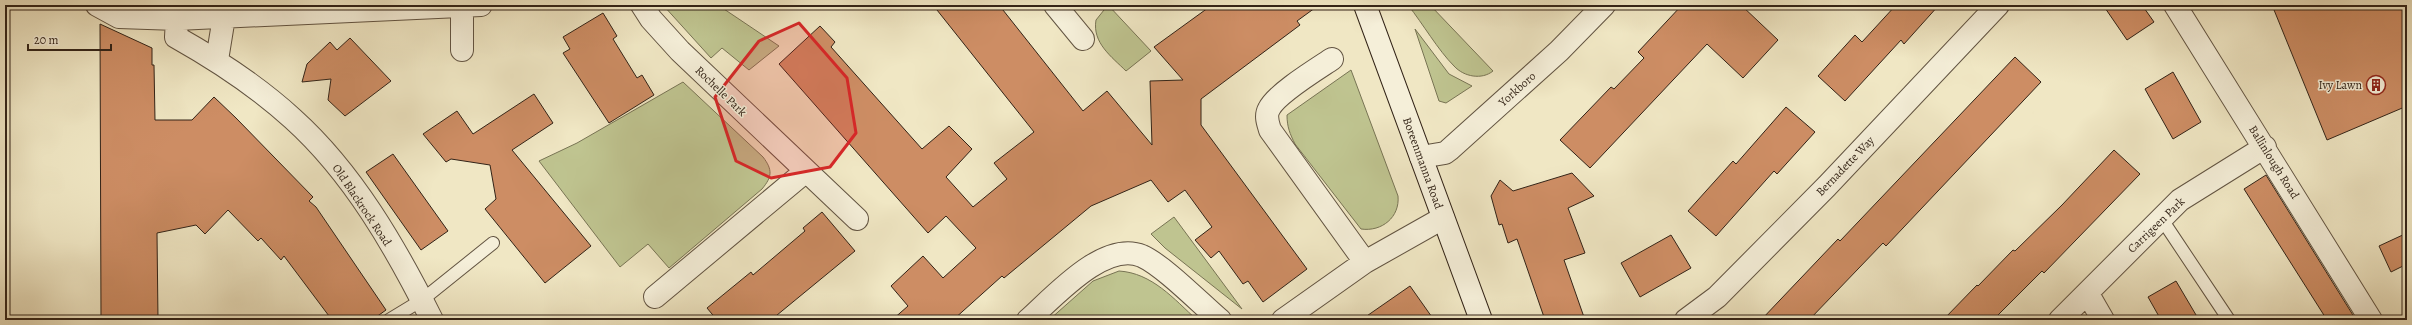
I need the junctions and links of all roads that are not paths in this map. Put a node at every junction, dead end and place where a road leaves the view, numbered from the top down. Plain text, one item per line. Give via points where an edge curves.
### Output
1 (97, 5) edge
2 (642, 5) edge
3 (1055, 5) edge
4 (1365, 5) edge
5 (1604, 5) edge
6 (1998, 5) edge
7 (2175, 5) edge
8 (471, 6) edge
9 (279, 10) edge
10 (224, 17) junction
11 (178, 19) junction
12 (1083, 39) dead end
13 (462, 50) dead end
14 (1332, 59) dead end
15 (217, 60) junction
16 (2265, 146) junction
17 (1421, 157) junction
18 (806, 171) junction
19 (1443, 218) junction
20 (2161, 218) junction
21 (857, 219) dead end
22 (493, 243) dead end
23 (1365, 262) junction
24 (2088, 294) junction
25 (655, 297) dead end
26 (422, 300) junction
27 (390, 320) edge
28 (432, 320) edge
29 (1028, 320) edge
30 (1220, 320) edge
31 (1283, 320) edge
32 (1481, 320) edge
33 (1686, 320) edge
34 (2060, 320) edge
35 (2103, 320) edge
36 (2229, 320) edge
37 (2371, 320) edge

1 - 11 street via 119,17
2 - 18 street, Rochelle Park via 680,51
3 - 12 street
4 - 17 street, Boreenmanna Road
5 - 17 street, Yorkboro via 1559,51 1446,153
6 - 33 street, Bernadette Way via 1717,297
7 - 16 street, Ballinlough Road
8 - 9 street
8 - 13 street
9 - 10 street
10 - 11 street
10 - 15 street
11 - 15 street, Old Blackrock Road via 176,37
14 - 23 street via 1275,100 1267,118 1270,130
15 - 26 street, Old Blackrock Road via 294,120 346,177 381,229
16 - 20 street, Carrigeen Park via 2180,200
16 - 37 street, Ballinlough Road
17 - 19 street, Boreenmanna Road
18 - 21 street, Rochelle Park
18 - 25 street
19 - 23 street
19 - 32 street, Boreenmanna Road
20 - 24 street, Carrigeen Park
20 - 36 lane
22 - 26 lane
23 - 31 street
24 - 34 street, Carrigeen Park
24 - 35 street
26 - 27 lane
26 - 28 street, Old Blackrock Road
29 - 30 street via 1084,271 1120,253 1130,253 1150,261

